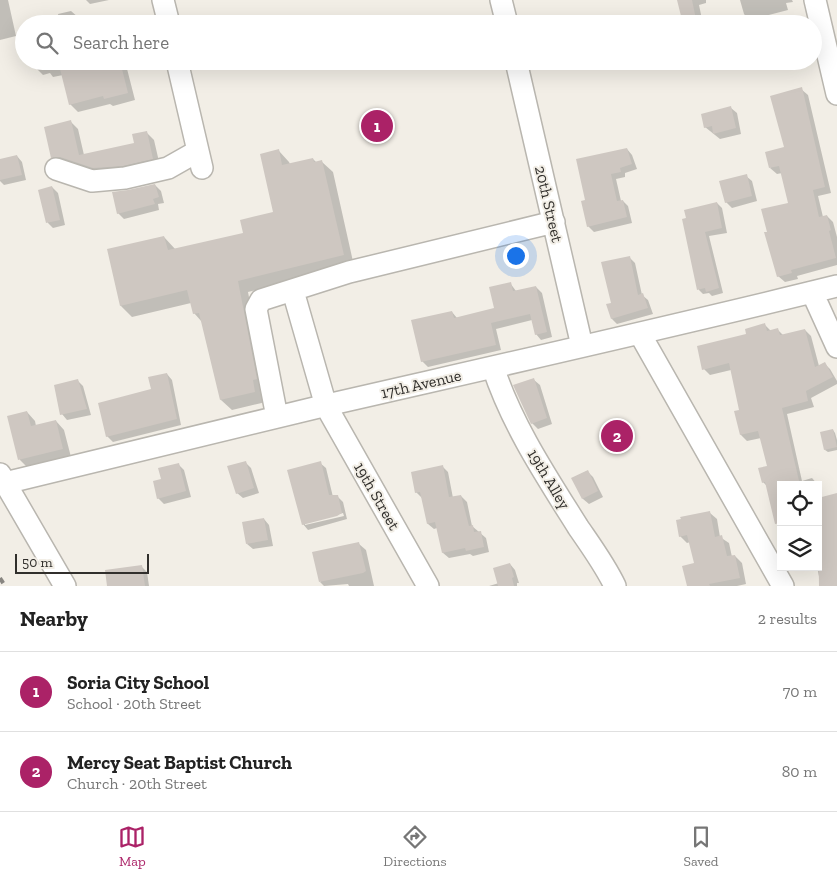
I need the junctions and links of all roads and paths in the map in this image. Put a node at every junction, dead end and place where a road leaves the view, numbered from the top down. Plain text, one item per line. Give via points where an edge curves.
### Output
1 (163, 0) edge
2 (501, 0) edge
3 (815, 0) edge
4 (167, 15) edge
5 (505, 15) edge
6 (819, 15) edge
7 (822, 30) edge
8 (179, 70) edge
9 (518, 70) edge
10 (837, 94) edge
11 (56, 169) dead end
12 (554, 222) junction
13 (837, 286) edge
14 (294, 291) junction
15 (812, 292) junction
16 (640, 334) junction
17 (582, 346) junction
18 (837, 347) edge
19 (493, 367) junction
20 (326, 406) junction
21 (277, 417) junction
22 (3, 478) edge
23 (65, 586) edge
24 (428, 586) edge
25 (615, 586) edge
26 (783, 586) edge

1 - 4 street
2 - 5 street
3 - 6 street
7 - 10 street
8 - 11 street via 200,160 125,178 92,181
9 - 12 street, 20th Street
12 - 14 street via 349,272
12 - 17 street, 20th Street
13 - 15 street, 17th Avenue
14 - 20 street, 19th Street
14 - 21 street via 261,300 256,309
15 - 16 street, 17th Avenue
15 - 18 street
16 - 17 street, 17th Avenue
16 - 26 street
17 - 19 street, 17th Avenue
19 - 20 street, 17th Avenue
19 - 25 street, 19th Alley via 502,396 516,424
20 - 21 street, 17th Avenue
20 - 24 street, 19th Street
21 - 22 street, 17th Avenue
22 - 23 street

